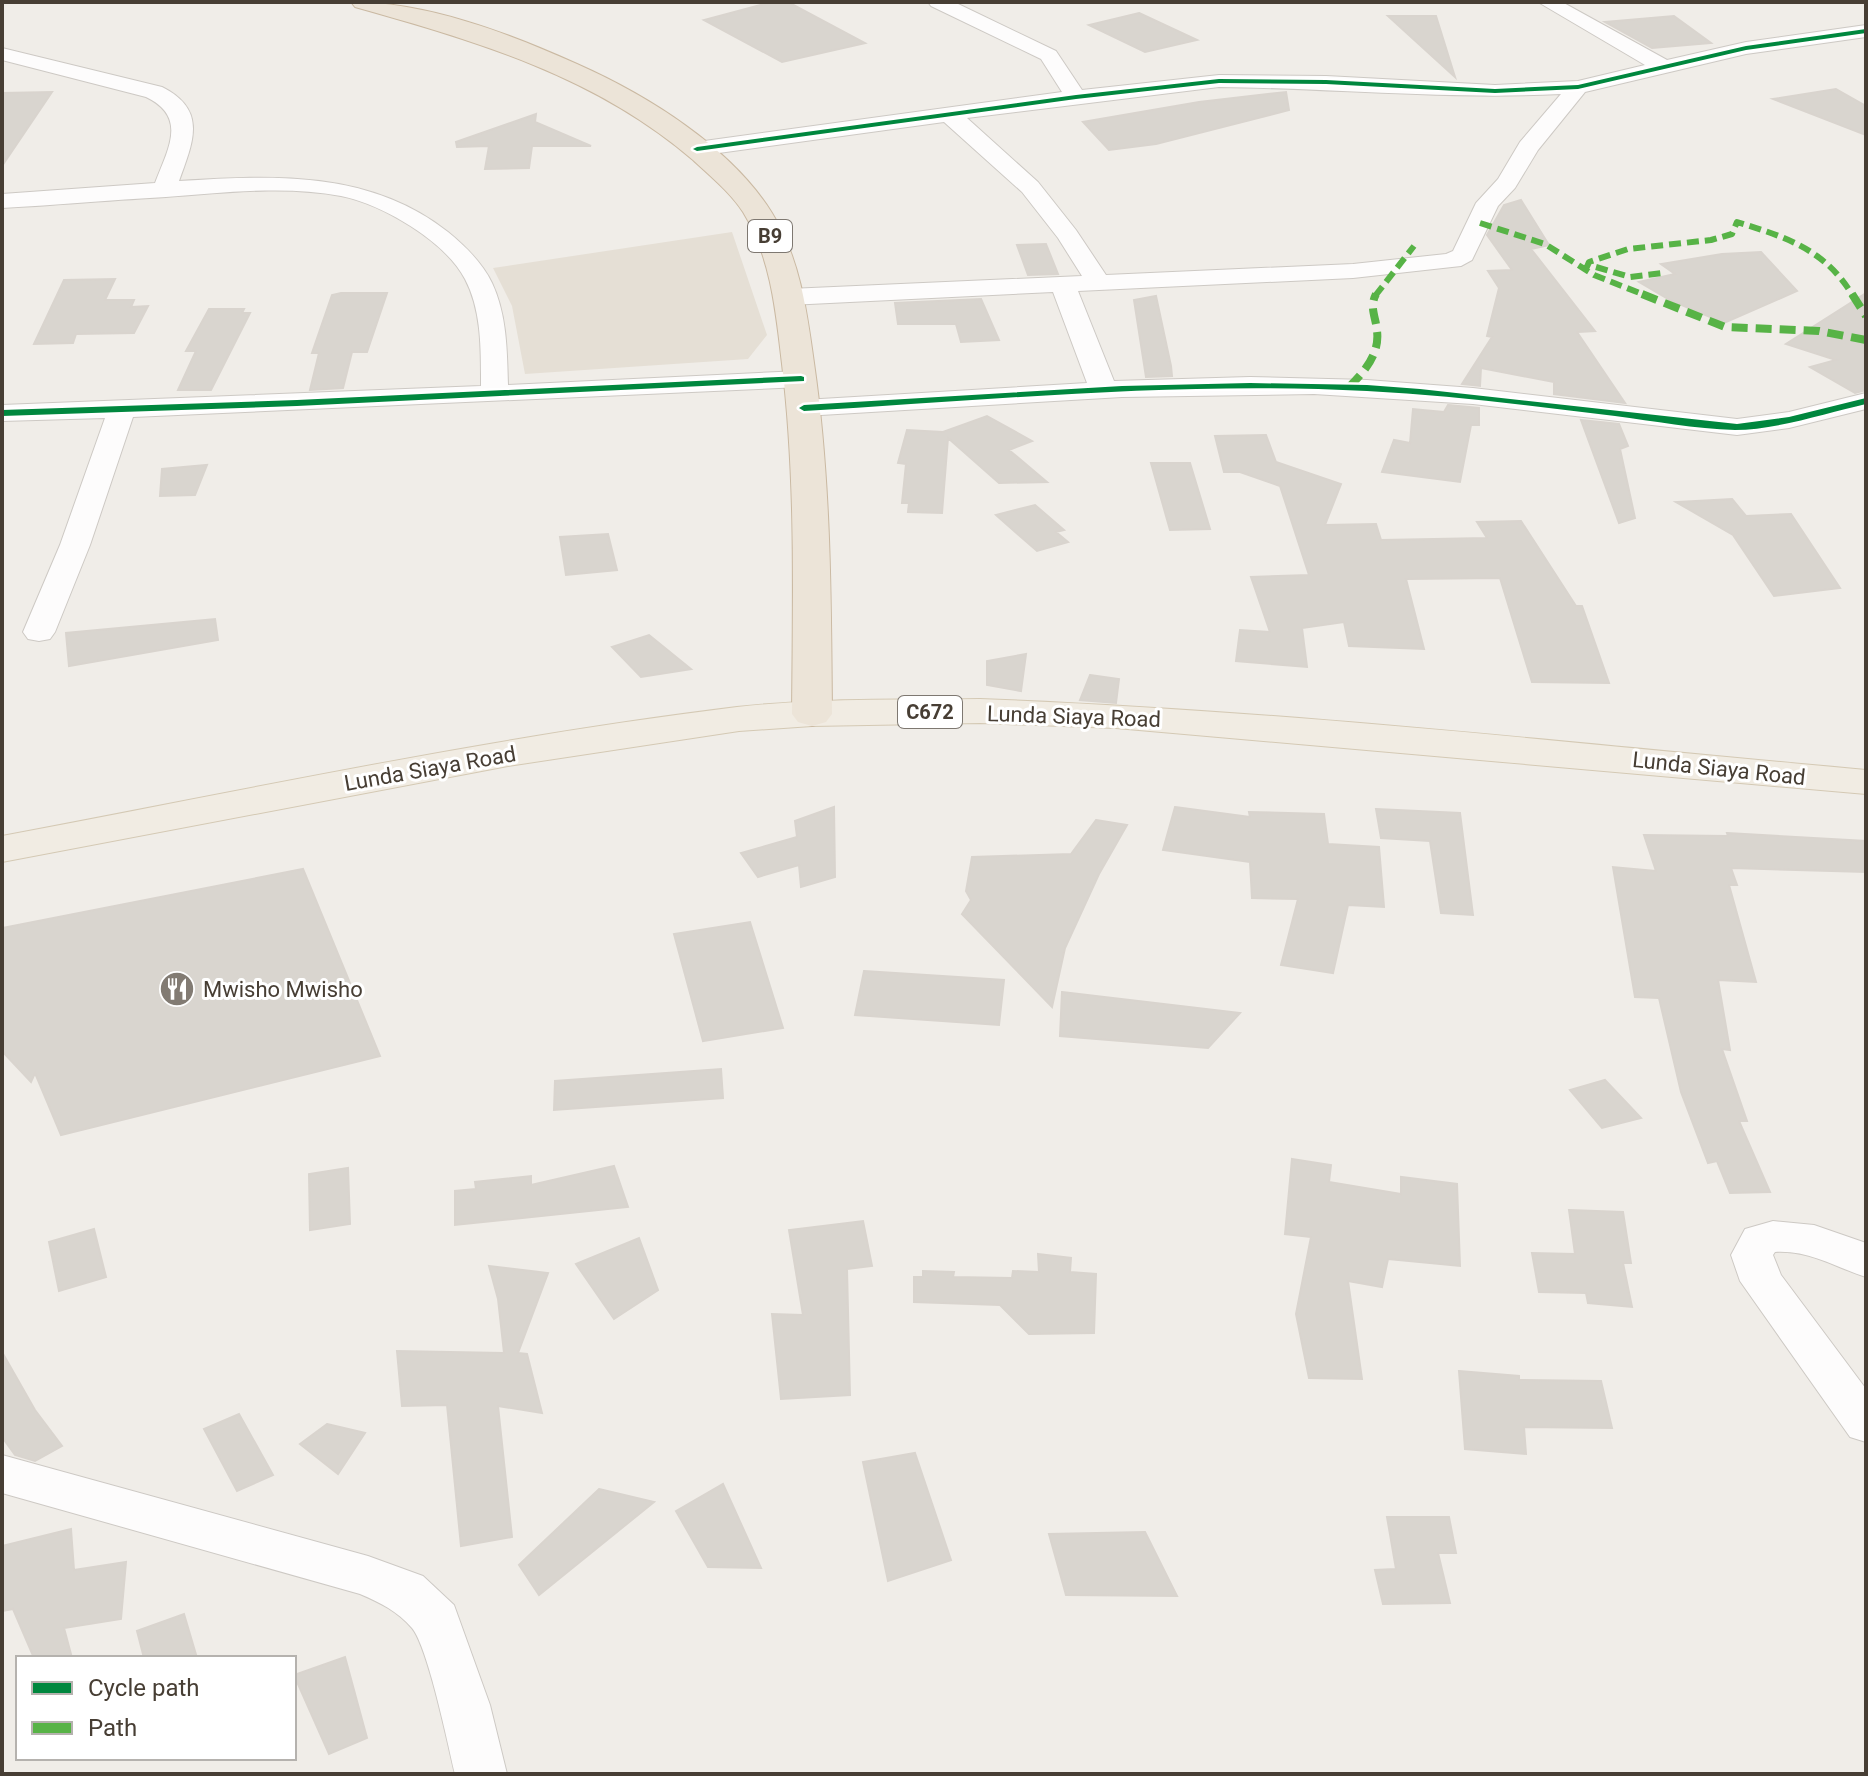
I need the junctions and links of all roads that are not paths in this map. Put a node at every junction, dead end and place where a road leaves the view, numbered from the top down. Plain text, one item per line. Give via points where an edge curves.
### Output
1 (363, 2) edge
2 (938, 2) edge
3 (1548, 2) edge
4 (1866, 31) edge
5 (2, 54) edge
6 (1662, 66) junction
7 (1578, 87) junction
8 (1076, 97) junction
9 (950, 115) junction
10 (697, 149) junction
11 (164, 190) junction
12 (2, 201) edge
13 (1097, 280) junction
14 (1062, 283) junction
15 (789, 297) junction
16 (1104, 391) junction
17 (495, 394) junction
18 (802, 394) junction
19 (1866, 401) edge
20 (122, 409) junction
21 (2, 413) edge
22 (39, 632) dead end
23 (812, 714) junction
24 (1866, 782) edge
25 (2, 849) edge
26 (1866, 1261) edge
27 (1866, 1424) edge
28 (2, 1474) edge
29 (481, 1774) edge

1 - 10 highway, B9 via 536,54 632,101
2 - 8 street via 1049,55
3 - 6 street
4 - 6 street
5 - 11 street via 154,92 176,103 184,124
6 - 7 street
7 - 8 street via 1495,91 1219,81
7 - 13 street via 1488,203 1463,255 1452,261 1353,271
8 - 9 street
9 - 10 street
9 - 13 street via 1030,187
10 - 15 highway, B9 via 756,210
11 - 12 street
11 - 17 street via 282,185 351,191 400,210 459,253 483,290 494,349
13 - 14 street
14 - 15 street
14 - 16 street
15 - 18 highway, B9
16 - 18 street
16 - 19 street via 1283,386 1396,390 1737,427
17 - 18 street
17 - 20 street
18 - 23 highway, B9 via 812,528
20 - 21 street
20 - 22 street
23 - 24 main road, Lunda Siaya Road / C672 via 980,711 1160,719
23 - 25 main road, Lunda Siaya Road / C672 via 739,719 508,754
26 - 27 street via 1777,1233 1760,1240 1752,1255 1762,1281
28 - 29 street via 406,1591 436,1620

